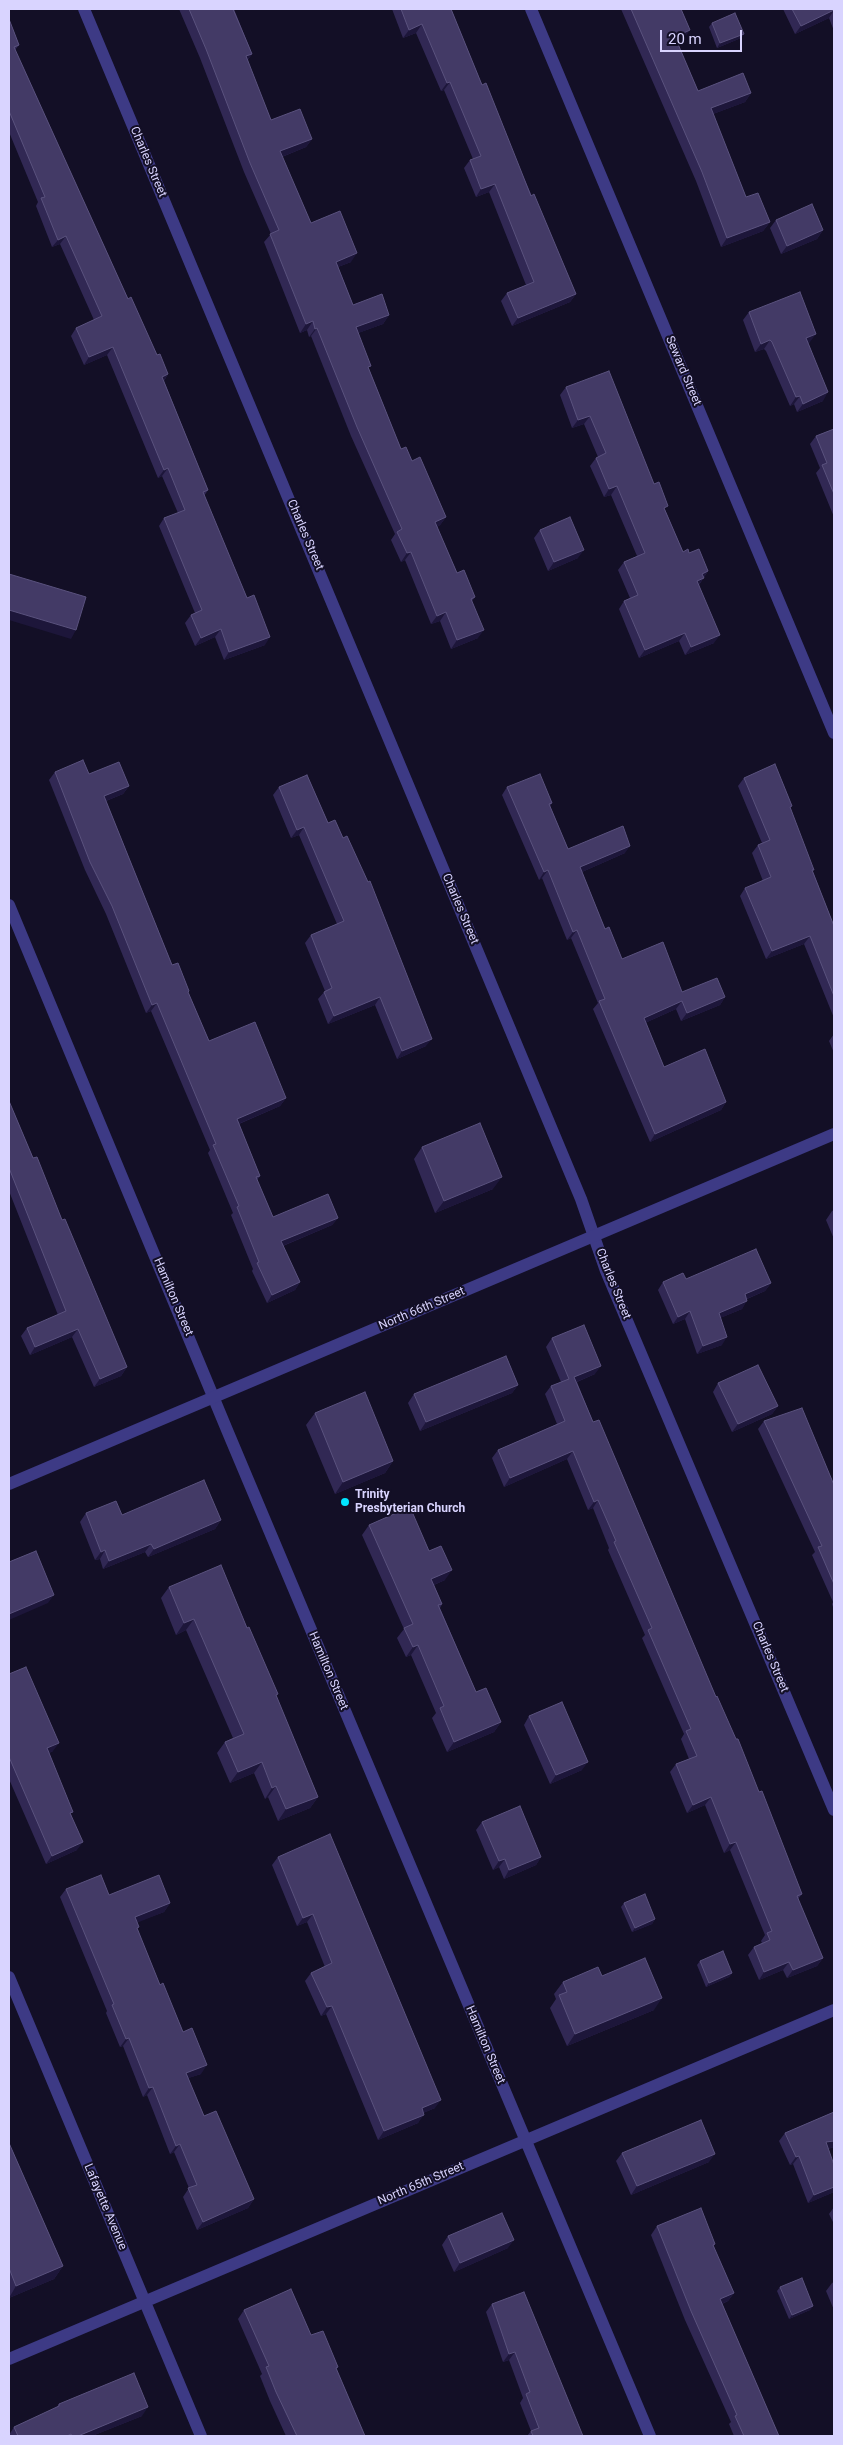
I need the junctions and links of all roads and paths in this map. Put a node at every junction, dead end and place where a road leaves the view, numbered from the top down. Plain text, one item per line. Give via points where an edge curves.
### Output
1 (84, 9) edge
2 (531, 9) edge
3 (834, 733) edge
4 (9, 905) edge
5 (834, 1134) edge
6 (594, 1236) junction
7 (214, 1397) junction
8 (9, 1484) edge
9 (834, 1810) edge
10 (9, 1977) edge
11 (834, 2010) edge
12 (525, 2140) junction
13 (144, 2302) junction
14 (9, 2359) edge
15 (201, 2436) edge
16 (650, 2436) edge

1 - 6 street, Charles Street
2 - 3 street, Seward Street
4 - 7 street, Hamilton Street
5 - 6 street, North 66th Street
6 - 7 street, North 66th Street
6 - 9 street, Charles Street
7 - 8 street, North 66th Street
7 - 12 street, Hamilton Street
10 - 13 street, Lafayette Avenue
11 - 12 street, North 65th Street
12 - 13 street, North 65th Street
12 - 16 street, Hamilton Street
13 - 14 street, North 65th Street
13 - 15 street, Lafayette Avenue

